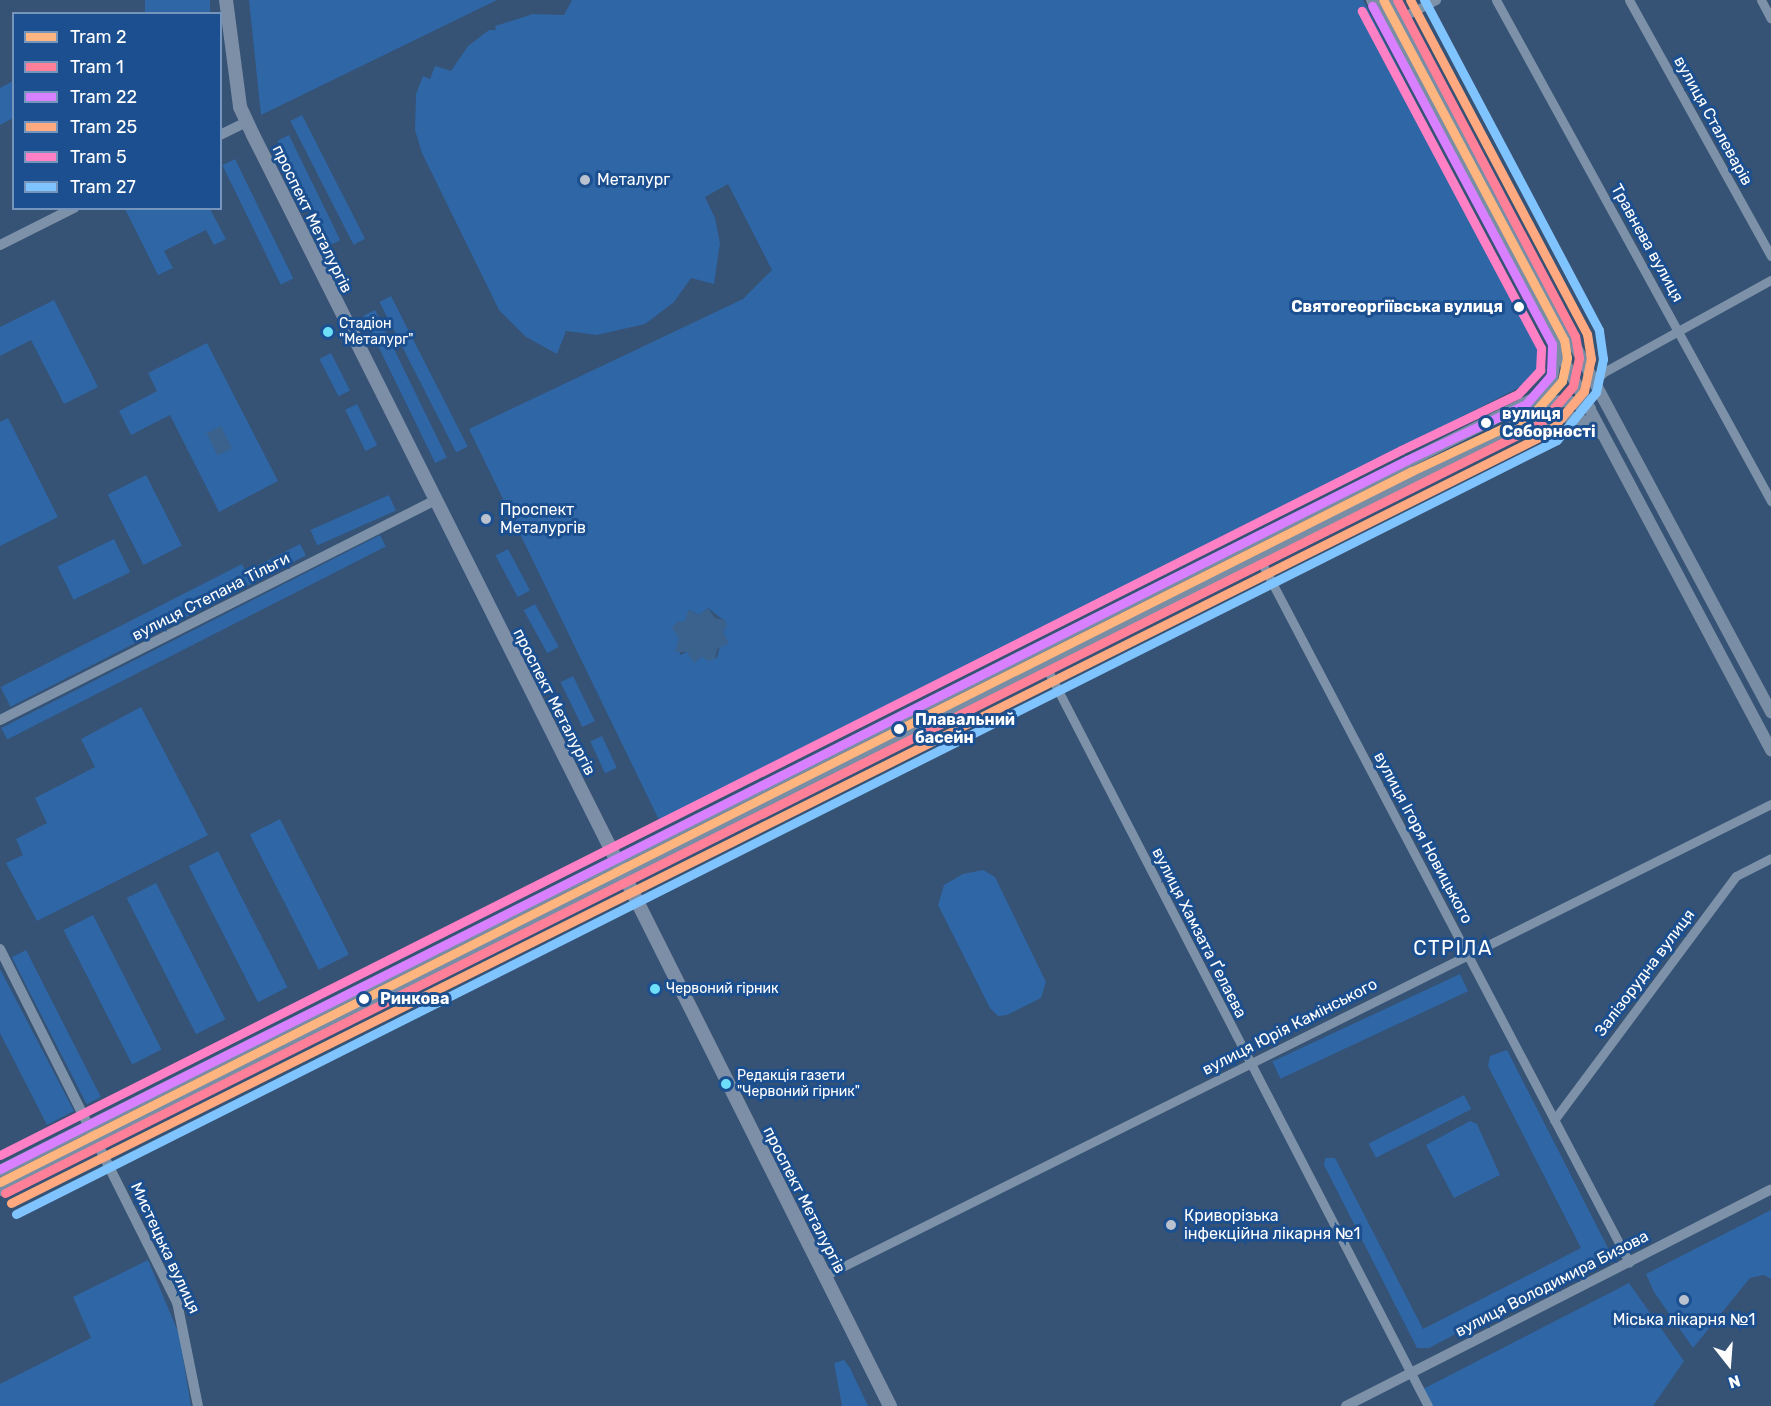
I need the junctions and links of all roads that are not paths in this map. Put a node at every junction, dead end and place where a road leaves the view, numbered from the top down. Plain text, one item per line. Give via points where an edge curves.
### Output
1 (226, 0) edge
2 (1372, 0) edge
3 (1390, 0) edge
4 (1436, 0) edge
5 (1496, 0) edge
6 (1629, 0) edge
7 (1761, 0) edge
8 (1400, 18) junction
9 (1771, 19) edge
10 (1386, 25) junction
11 (247, 122) junction
12 (222, 134) edge
13 (70, 210) edge
14 (0, 245) edge
15 (1771, 256) edge
16 (1771, 280) edge
17 (1678, 331) junction
18 (1570, 341) junction
19 (1556, 350) junction
20 (1570, 376) junction
21 (1593, 383) junction
22 (1556, 400) junction
23 (1524, 404) junction
24 (1587, 406) junction
25 (1532, 421) junction
26 (1618, 428) junction
27 (1602, 434) junction
28 (435, 501) junction
29 (1771, 501) edge
30 (1258, 556) junction
31 (1045, 664) junction
32 (1771, 712) edge
33 (0, 720) edge
34 (1771, 750) edge
35 (1771, 804) edge
36 (1771, 858) edge
37 (614, 862) junction
38 (621, 874) junction
39 (0, 949) edge
40 (1467, 955) junction
41 (1251, 1063) junction
42 (1554, 1120) junction
43 (90, 1126) junction
44 (98, 1141) junction
45 (0, 1172) edge
46 (1771, 1189) edge
47 (0, 1190) edge
48 (1629, 1262) junction
49 (824, 1276) junction
50 (1412, 1373) junction
51 (198, 1406) edge
52 (890, 1406) edge
53 (1346, 1406) edge
54 (1428, 1406) edge

1 - 11 main road, проспект Металургів via 240,107
2 - 10 main road
3 - 8 main road
4 - 8 street
5 - 17 street, Травнева вулиця
6 - 15 street, вулиця Сталеварів
7 - 9 street
8 - 10 street
8 - 18 main road
10 - 19 main road
11 - 12 street
11 - 28 main road, проспект Металургів
13 - 14 street
16 - 17 street
17 - 21 street via 1604,372
17 - 29 street, Травнева вулиця
18 - 20 main road
18 - 21 main road
19 - 20 main road
19 - 23 main road via 1552,379 1540,394
20 - 22 main road
20 - 24 main road
21 - 26 main road
22 - 23 main road
22 - 24 main road
22 - 25 main road
23 - 37 main road
24 - 26 main road
24 - 27 main road
25 - 27 main road via 1568,416 1587,422
25 - 30 main road
26 - 32 main road
27 - 34 main road
28 - 33 street, вулиця Степана Тільги
28 - 37 main road, проспект Металургів
30 - 31 main road
30 - 40 street, вулиця Ігоря Новицького
31 - 38 main road
31 - 41 street, вулиця Хамзата Ґелаєва via 1199,969
35 - 40 street, вулиця Юрія Камінського
36 - 42 street, Залізорудна вулиця via 1736,876
37 - 38 main road, проспект Металургів
37 - 43 main road
38 - 44 main road
38 - 49 main road, проспект Металургів
39 - 43 street, Мистецька вулиця
40 - 41 street, вулиця Юрія Камінського
40 - 42 street, вулиця Ігоря Новицького
41 - 49 street, вулиця Юрія Камінського
41 - 50 street, вулиця Хамзата Ґелаєва
42 - 48 street, вулиця Ігоря Новицького
43 - 44 street, Мистецька вулиця
43 - 45 main road
44 - 47 main road
44 - 51 street, Мистецька вулиця via 177,1302
46 - 48 street, вулиця Володимира Бизова
48 - 50 street, вулиця Володимира Бизова
49 - 52 main road, проспект Металургів
50 - 53 street, вулиця Володимира Бизова
50 - 54 street, вулиця Хамзата Ґелаєва

